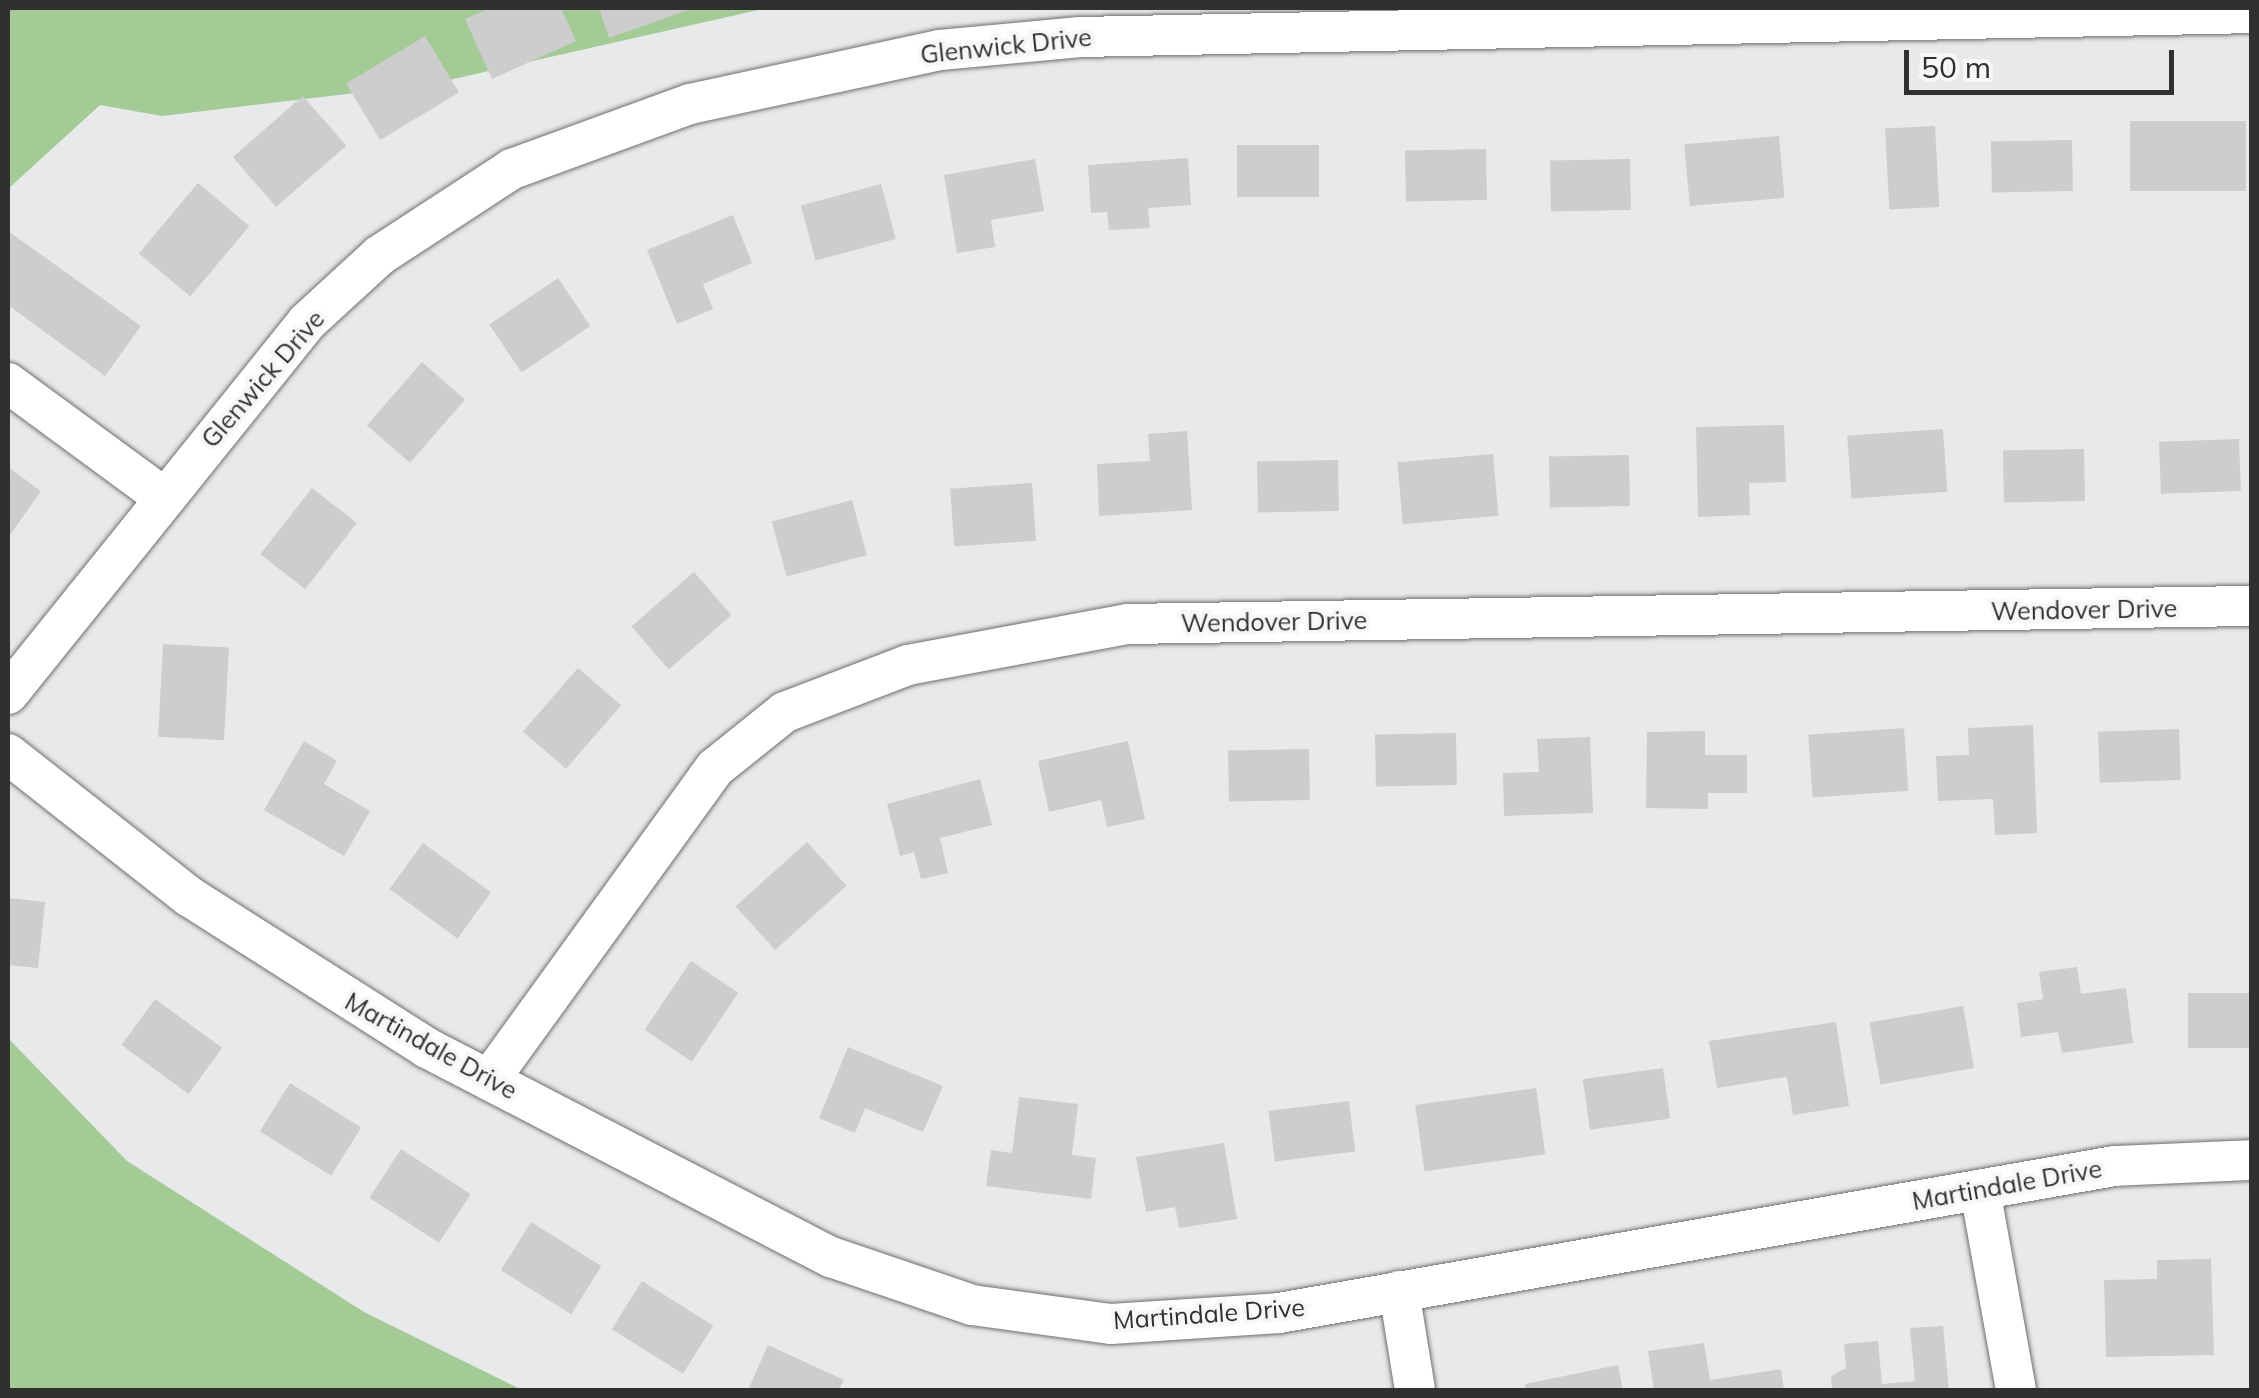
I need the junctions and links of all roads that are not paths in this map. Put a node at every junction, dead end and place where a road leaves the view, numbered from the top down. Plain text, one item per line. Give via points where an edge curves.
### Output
1 (2252, 13) edge
2 (8, 382) edge
3 (163, 496) junction
4 (2252, 606) edge
5 (8, 694) edge
6 (8, 754) edge
7 (489, 1080) junction
8 (2252, 1160) edge
9 (1980, 1190) junction
10 (1400, 1292) junction
11 (1414, 1390) edge
12 (2016, 1390) edge

1 - 3 street, Glenwick Drive via 1080,37 818,71 588,136 448,207 307,322
2 - 3 street
3 - 5 street, Glenwick Drive
4 - 7 street, Wendover Drive via 1127,624 908,665 785,712 715,768
6 - 7 street, Martindale Drive via 221,918
7 - 10 street, Martindale Drive via 831,1257 972,1306 1072,1321 1185,1322
8 - 9 street, Martindale Drive via 2114,1166
9 - 10 street, Martindale Drive
9 - 12 street
10 - 11 street

